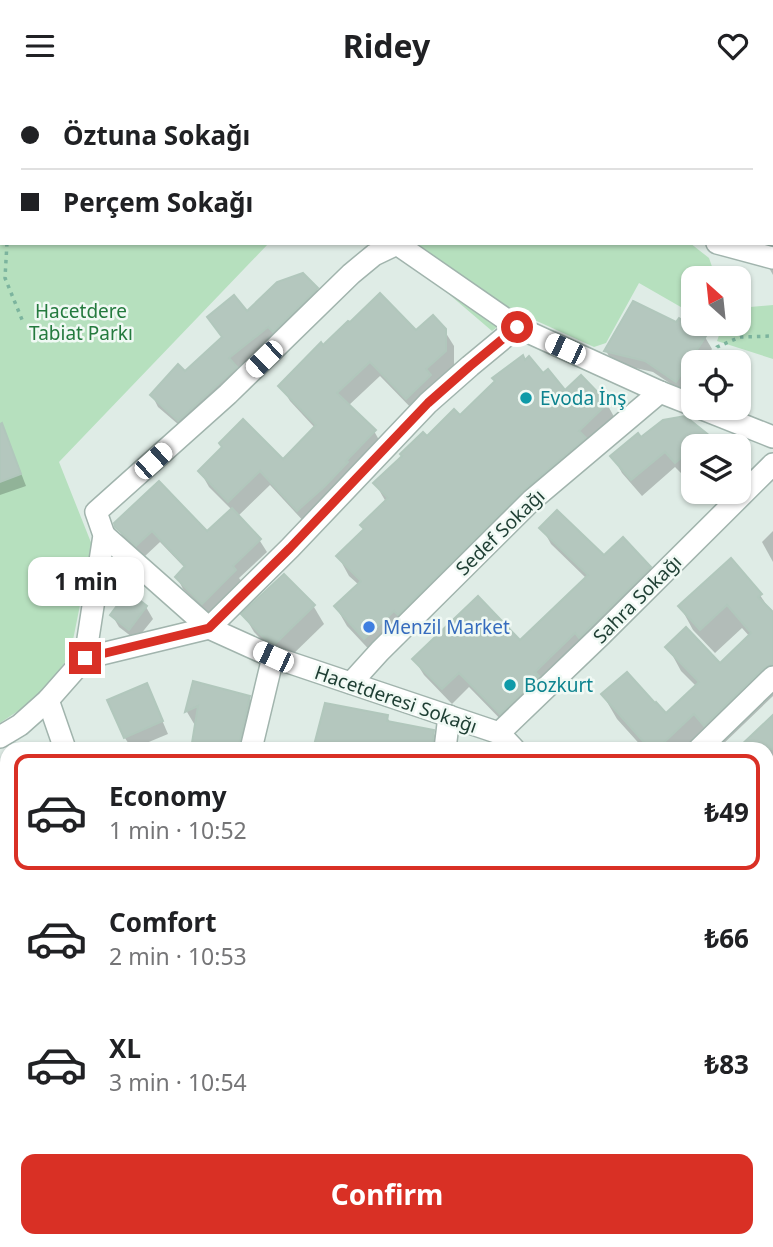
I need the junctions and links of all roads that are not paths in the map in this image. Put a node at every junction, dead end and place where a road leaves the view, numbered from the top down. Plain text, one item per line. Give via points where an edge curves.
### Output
1 (395, 245) edge
2 (398, 245) edge
3 (724, 245) edge
4 (773, 258) edge
5 (517, 327) junction
6 (660, 392) junction
7 (681, 400) edge
8 (730, 420) edge
9 (773, 437) edge
10 (773, 464) edge
11 (104, 535) junction
12 (209, 628) junction
13 (273, 657) junction
14 (85, 658) junction
15 (773, 677) edge
16 (351, 684) junction
17 (48, 700) junction
18 (449, 716) junction
19 (499, 733) junction
20 (0, 737) edge
21 (63, 742) edge
22 (253, 742) edge
23 (446, 742) edge
24 (507, 742) edge
25 (706, 742) edge

1 - 11 street via 351,274 228,394 96,512
2 - 5 street
3 - 4 street
5 - 6 street
5 - 12 street via 428,403
6 - 7 street
6 - 16 street, Sedef Sokağı via 532,499
8 - 9 street
10 - 19 street, Sahra Sokağı
11 - 12 street, Hacetderesi Sokağı
11 - 14 street
12 - 13 street, Hacetderesi Sokağı
12 - 14 street
13 - 16 street, Hacetderesi Sokağı
13 - 22 street
14 - 17 street
15 - 25 street
16 - 18 street, Hacetderesi Sokağı
17 - 20 street
17 - 21 street
18 - 19 street, Hacetderesi Sokağı
18 - 23 street
19 - 24 street, Hacetderesi Sokağı

